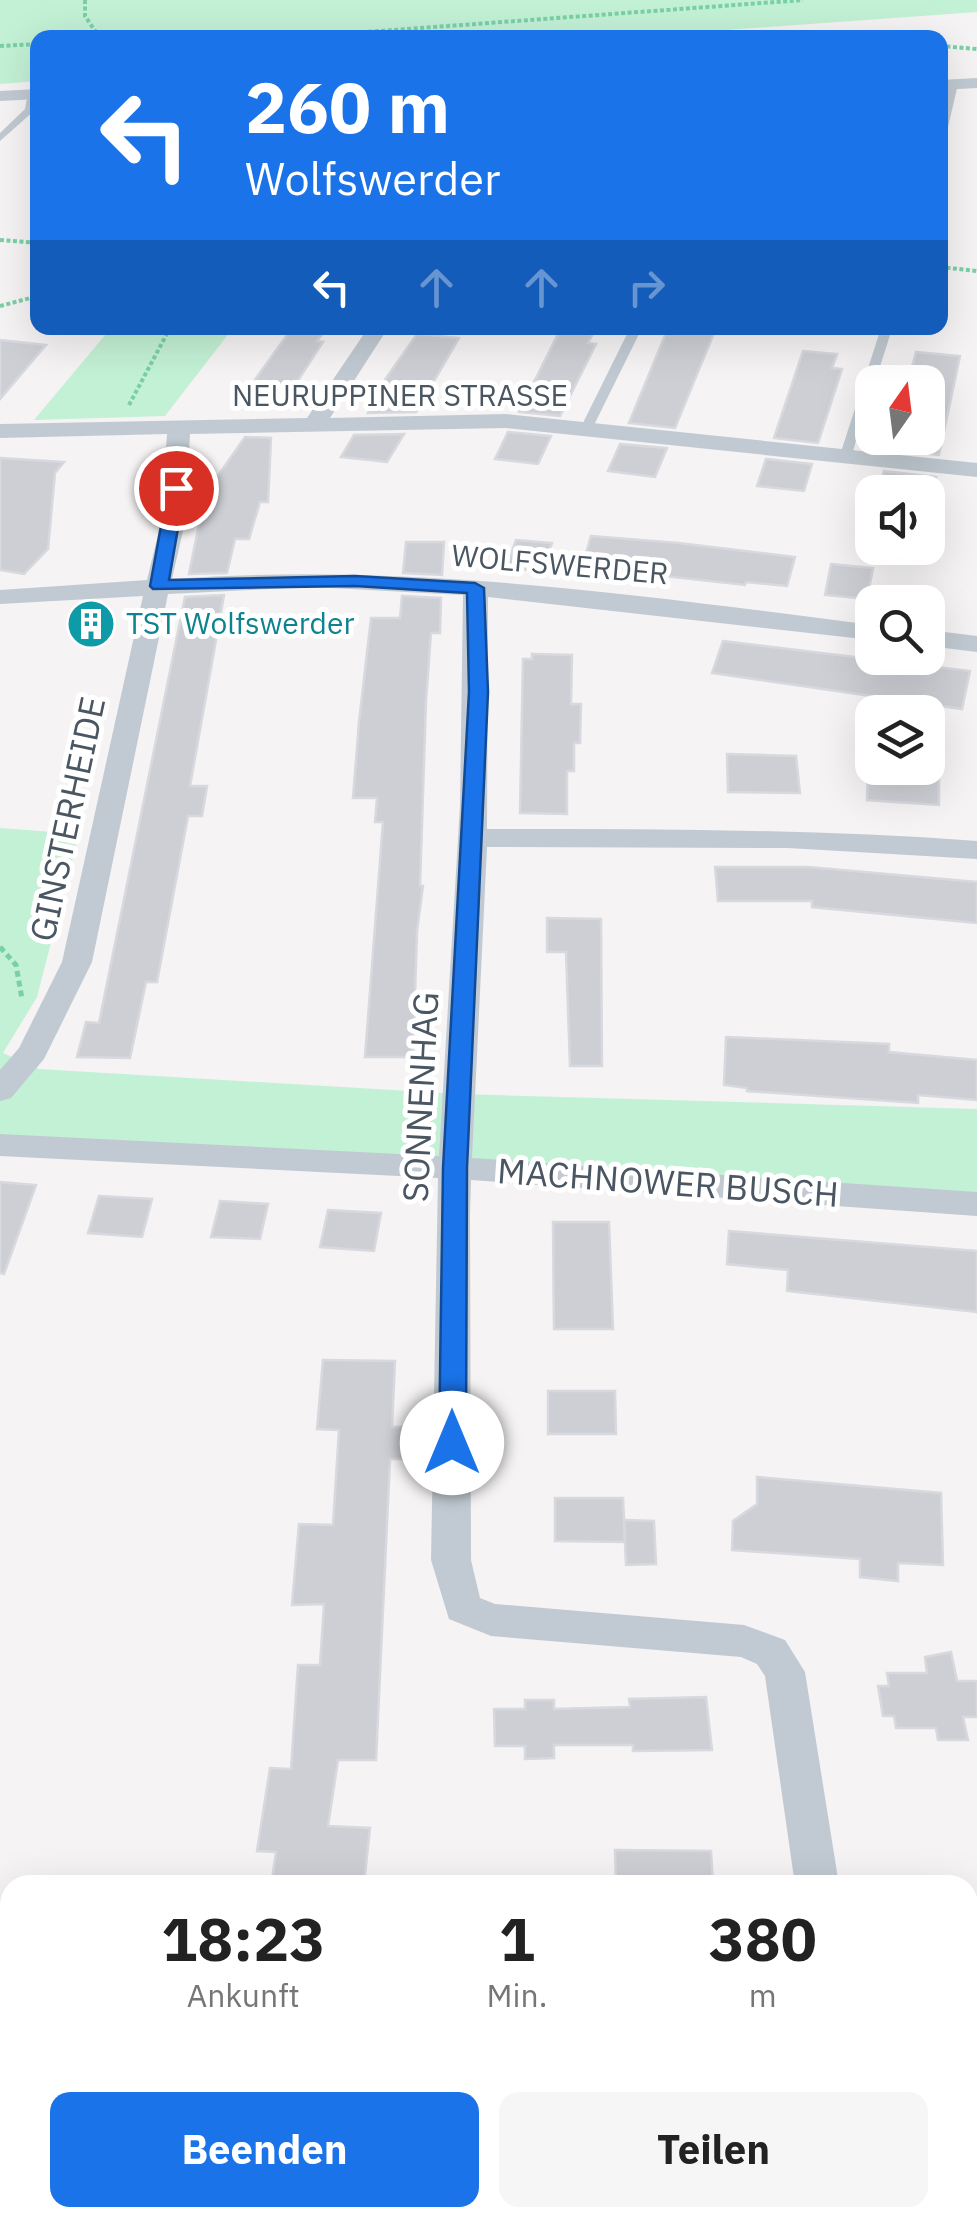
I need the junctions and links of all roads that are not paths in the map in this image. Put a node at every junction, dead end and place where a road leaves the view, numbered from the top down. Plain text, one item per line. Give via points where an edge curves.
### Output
1 (977, 83) edge
2 (948, 84) edge
3 (30, 94) edge
4 (0, 96) edge
5 (30, 110) edge
6 (0, 138) edge
7 (373, 335) edge
8 (633, 335) edge
9 (884, 335) edge
10 (316, 422) junction
11 (179, 426) junction
12 (588, 427) junction
13 (0, 431) edge
14 (846, 455) junction
15 (977, 470) edge
16 (159, 586) junction
17 (475, 588) junction
18 (0, 597) edge
19 (855, 630) edge
20 (945, 640) edge
21 (977, 644) edge
22 (474, 838) junction
23 (977, 850) edge
24 (0, 1091) edge
25 (0, 1145) edge
26 (455, 1168) junction
27 (977, 1204) edge
28 (815, 1875) edge

1 - 2 street
3 - 4 street
5 - 6 lane
7 - 10 street
8 - 12 lane
9 - 14 lane
10 - 11 street, NEURUPPINER STRASSE
10 - 12 street, NEURUPPINER STRASSE
11 - 13 street, NEURUPPINER STRASSE
11 - 16 street, GINSTERHEIDE via 173,522
12 - 14 street, NEURUPPINER STRASSE
14 - 15 street, NEURUPPINER STRASSE
16 - 17 street, WOLFSWERDER via 250,580
16 - 18 street, WOLFSWERDER
16 - 24 street, GINSTERHEIDE via 78,962 33,1052
17 - 19 street, WOLFSWERDER
17 - 22 street, SONNENHAG
20 - 21 street
22 - 23 street via 754,838
22 - 26 street, SONNENHAG
25 - 26 street, MACHNOWER BUSCH
26 - 27 street, MACHNOWER BUSCH
26 - 28 street, SONNENHAG via 452,1560 463,1608 491,1620 744,1641 771,1652 785,1672

